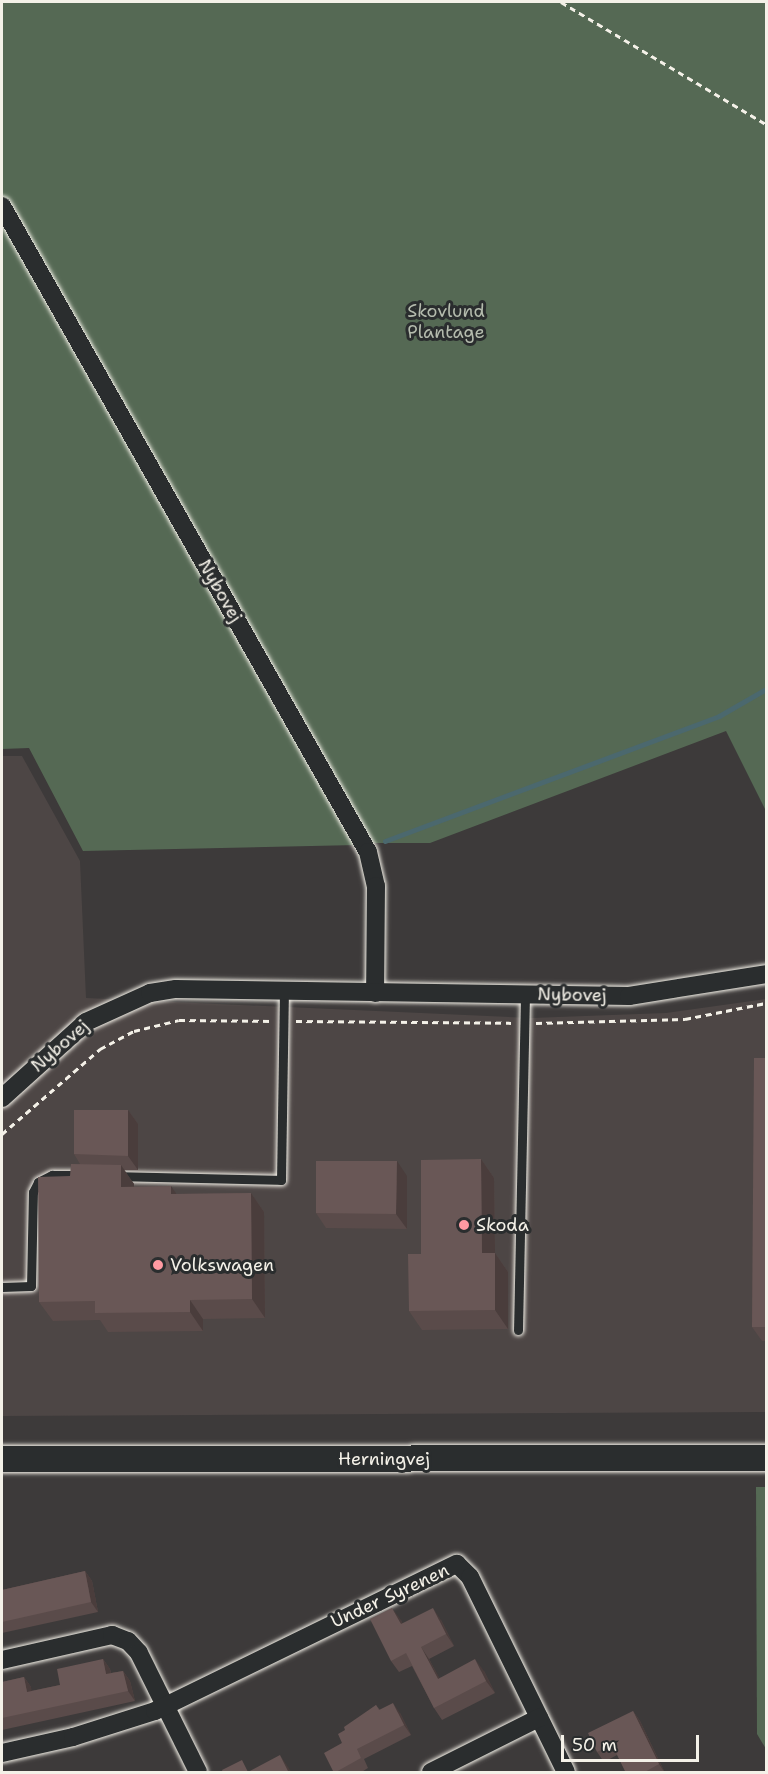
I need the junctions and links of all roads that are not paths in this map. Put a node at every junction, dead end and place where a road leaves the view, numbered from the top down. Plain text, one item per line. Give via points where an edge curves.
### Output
1 (2, 206) edge
2 (766, 974) edge
3 (284, 991) junction
4 (375, 993) junction
5 (525, 995) junction
6 (2, 1098) edge
7 (98, 1176) edge
8 (109, 1176) edge
9 (2, 1287) edge
10 (519, 1330) dead end
11 (766, 1458) edge
12 (2, 1459) edge
13 (2, 1660) edge
14 (166, 1706) junction
15 (539, 1718) junction
16 (2, 1752) edge
17 (198, 1773) edge
18 (431, 1773) edge
19 (566, 1773) edge

1 - 4 street, Nybovej via 368,852 376,886
2 - 5 street, Nybovej via 629,996
3 - 4 street, Nybovej
3 - 6 street, Nybovej via 176,989 150,993 86,1022
3 - 8 lane via 281,1180
4 - 5 street, Nybovej
5 - 10 lane
7 - 9 lane via 52,1175 38,1182 33,1192 31,1286
11 - 12 main road, Herningvej
13 - 14 street via 112,1635 128,1641 140,1653
14 - 15 street, Under Syrenen via 457,1564 470,1577
14 - 16 street, Under Syrenen via 73,1737
14 - 17 street
15 - 18 street
15 - 19 street

